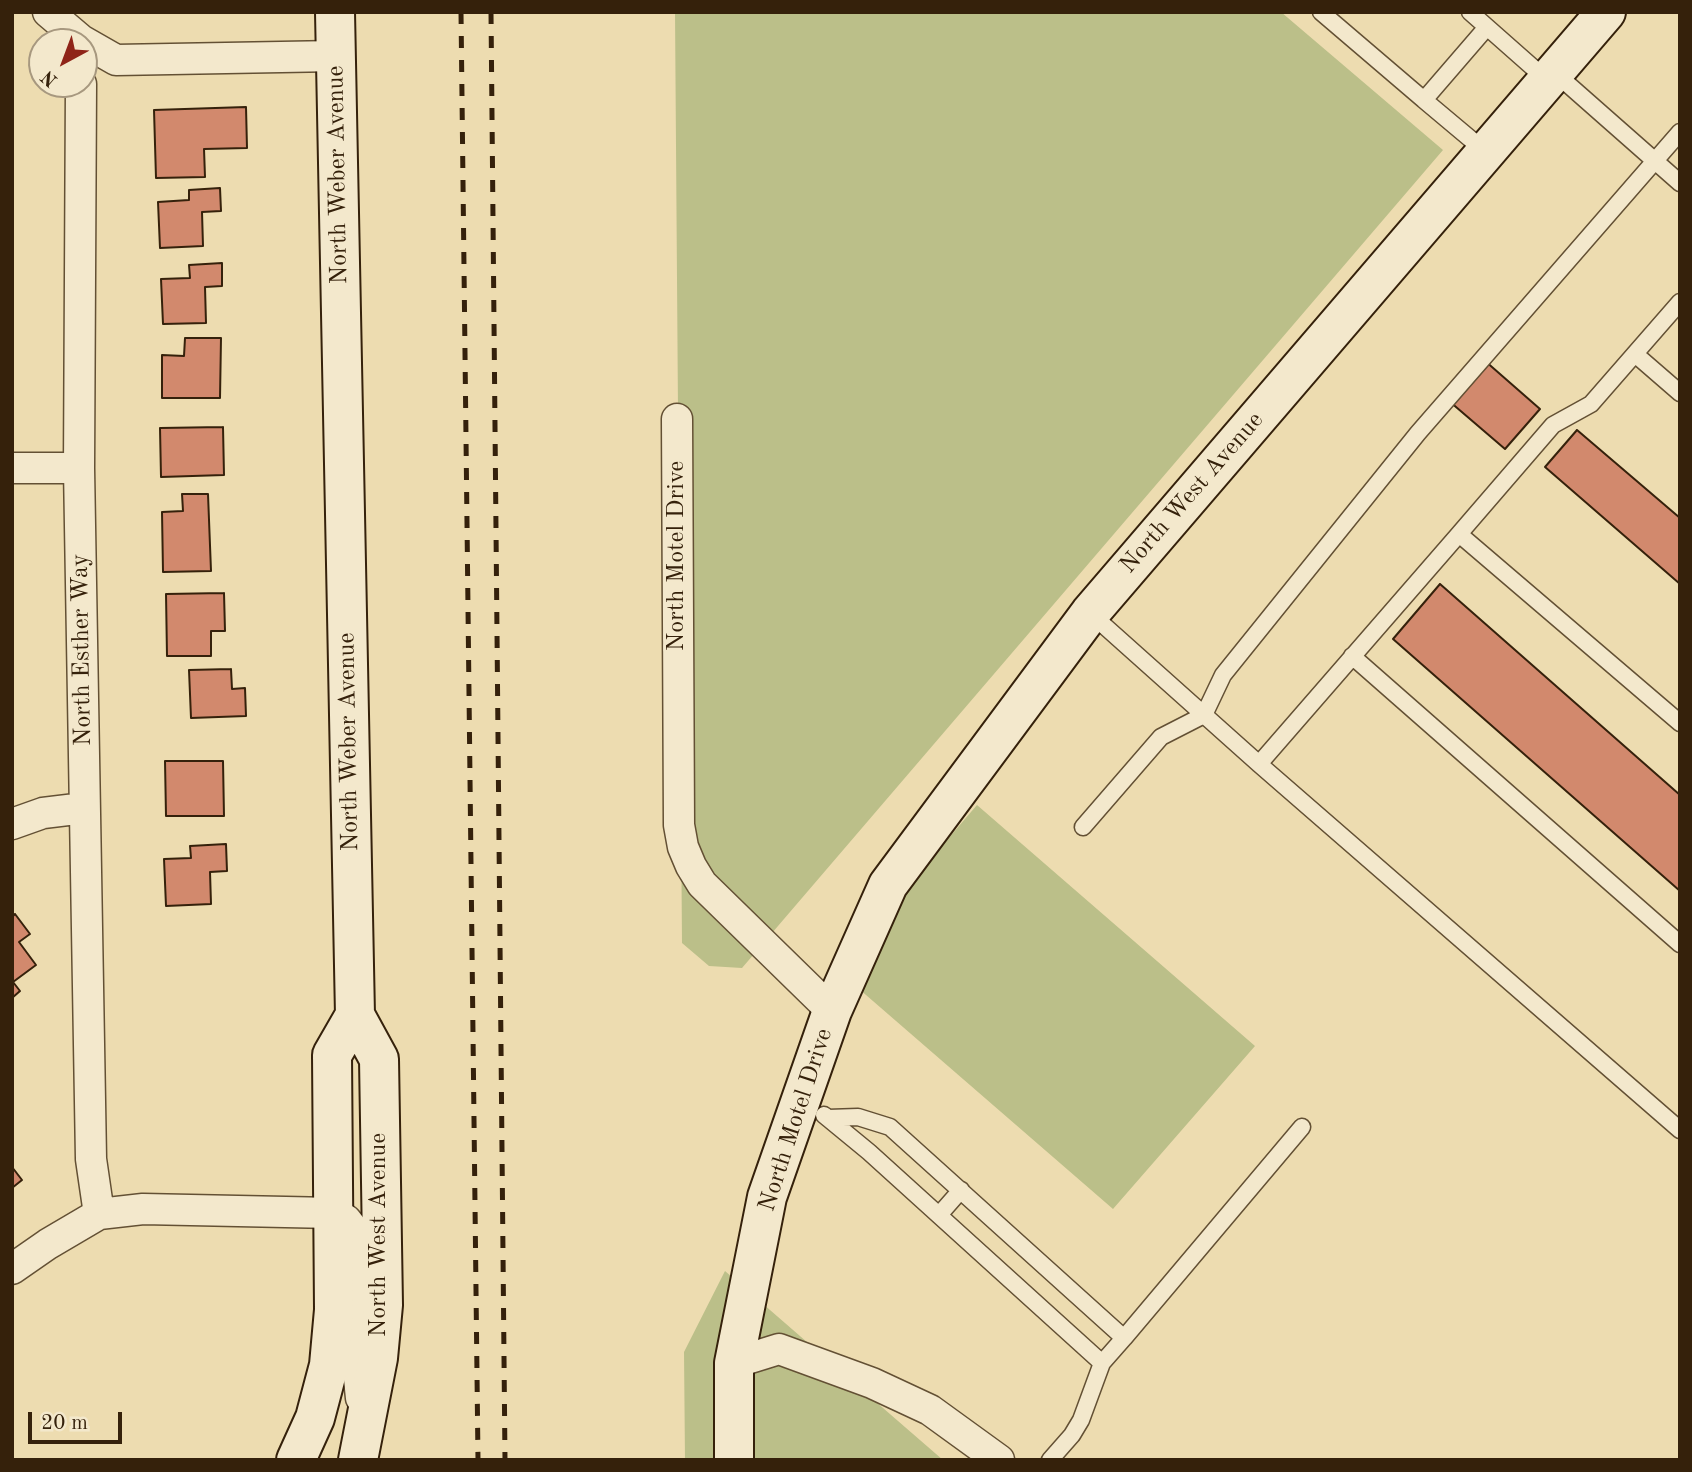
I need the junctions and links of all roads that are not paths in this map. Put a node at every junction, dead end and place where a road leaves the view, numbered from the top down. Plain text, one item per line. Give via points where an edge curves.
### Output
1 (48, 12) edge
2 (335, 12) edge
3 (1321, 12) edge
4 (1470, 12) edge
5 (1593, 20) edge
6 (1487, 27) junction
7 (76, 28) edge
8 (98, 45) edge
9 (336, 56) junction
10 (1551, 76) junction
11 (81, 98) edge
12 (1424, 100) junction
13 (1680, 132) edge
14 (1486, 152) junction
15 (1655, 160) junction
16 (1680, 183) edge
17 (1680, 302) edge
18 (1635, 354) junction
19 (1680, 393) edge
20 (677, 419) dead end
21 (12, 468) edge
22 (79, 468) junction
23 (1459, 534) junction
24 (1090, 613) junction
25 (1352, 656) junction
26 (1204, 715) junction
27 (1680, 723) edge
28 (1259, 764) junction
29 (84, 808) junction
30 (12, 824) edge
31 (1083, 827) dead end
32 (1680, 944) edge
33 (832, 1011) junction
34 (355, 1015) junction
35 (814, 1110) junction
36 (1302, 1127) dead end
37 (890, 1128) junction
38 (1680, 1129) edge
39 (869, 1152) junction
40 (961, 1190) junction
41 (333, 1213) junction
42 (99, 1214) junction
43 (939, 1214) junction
44 (12, 1269) edge
45 (1124, 1338) junction
46 (734, 1363) junction
47 (1102, 1363) junction
48 (361, 1446) edge
49 (296, 1460) edge
50 (734, 1460) edge
51 (999, 1460) edge
52 (1050, 1460) edge

1 - 7 street
2 - 9 street, North Weber Avenue
3 - 12 lane
4 - 6 lane
5 - 10 street, North West Avenue
6 - 10 lane
6 - 12 lane
8 - 9 street via 116,60
9 - 34 street, North Weber Avenue
10 - 14 street, North West Avenue
10 - 15 lane
11 - 22 street, North Esther Way
12 - 14 lane
13 - 15 lane
14 - 24 street, North West Avenue
15 - 16 lane
15 - 26 lane via 1409,443 1223,675
17 - 18 lane
18 - 19 lane
18 - 23 lane via 1591,404 1553,425
20 - 33 street, North Motel Drive via 679,825 683,847 702,884
21 - 22 street
22 - 29 street, North Esther Way
23 - 25 lane
23 - 27 lane
24 - 26 lane
24 - 33 street, North West Avenue via 888,885
25 - 28 lane
25 - 32 lane
26 - 28 lane
26 - 31 lane via 1161,737
28 - 38 lane
29 - 30 street via 43,813
29 - 42 street, North Esther Way via 91,1160
33 - 35 street, North Motel Drive
34 - 41 street via 332,1055
34 - 48 street, North West Avenue via 379,1059 383,1305
35 - 37 lane
35 - 39 lane
35 - 46 street, North Motel Drive via 767,1197
36 - 45 lane
37 - 39 lane
37 - 40 lane
39 - 43 lane
40 - 43 lane
40 - 45 lane
41 - 42 street via 144,1209
41 - 48 street via 346,1220 363,1248 358,1369
41 - 49 street via 334,1310 329,1365 315,1419
42 - 44 street
43 - 47 lane
45 - 47 lane
46 - 50 street, North Motel Drive
46 - 51 street via 779,1349 861,1379 930,1410
47 - 52 lane via 1081,1419

